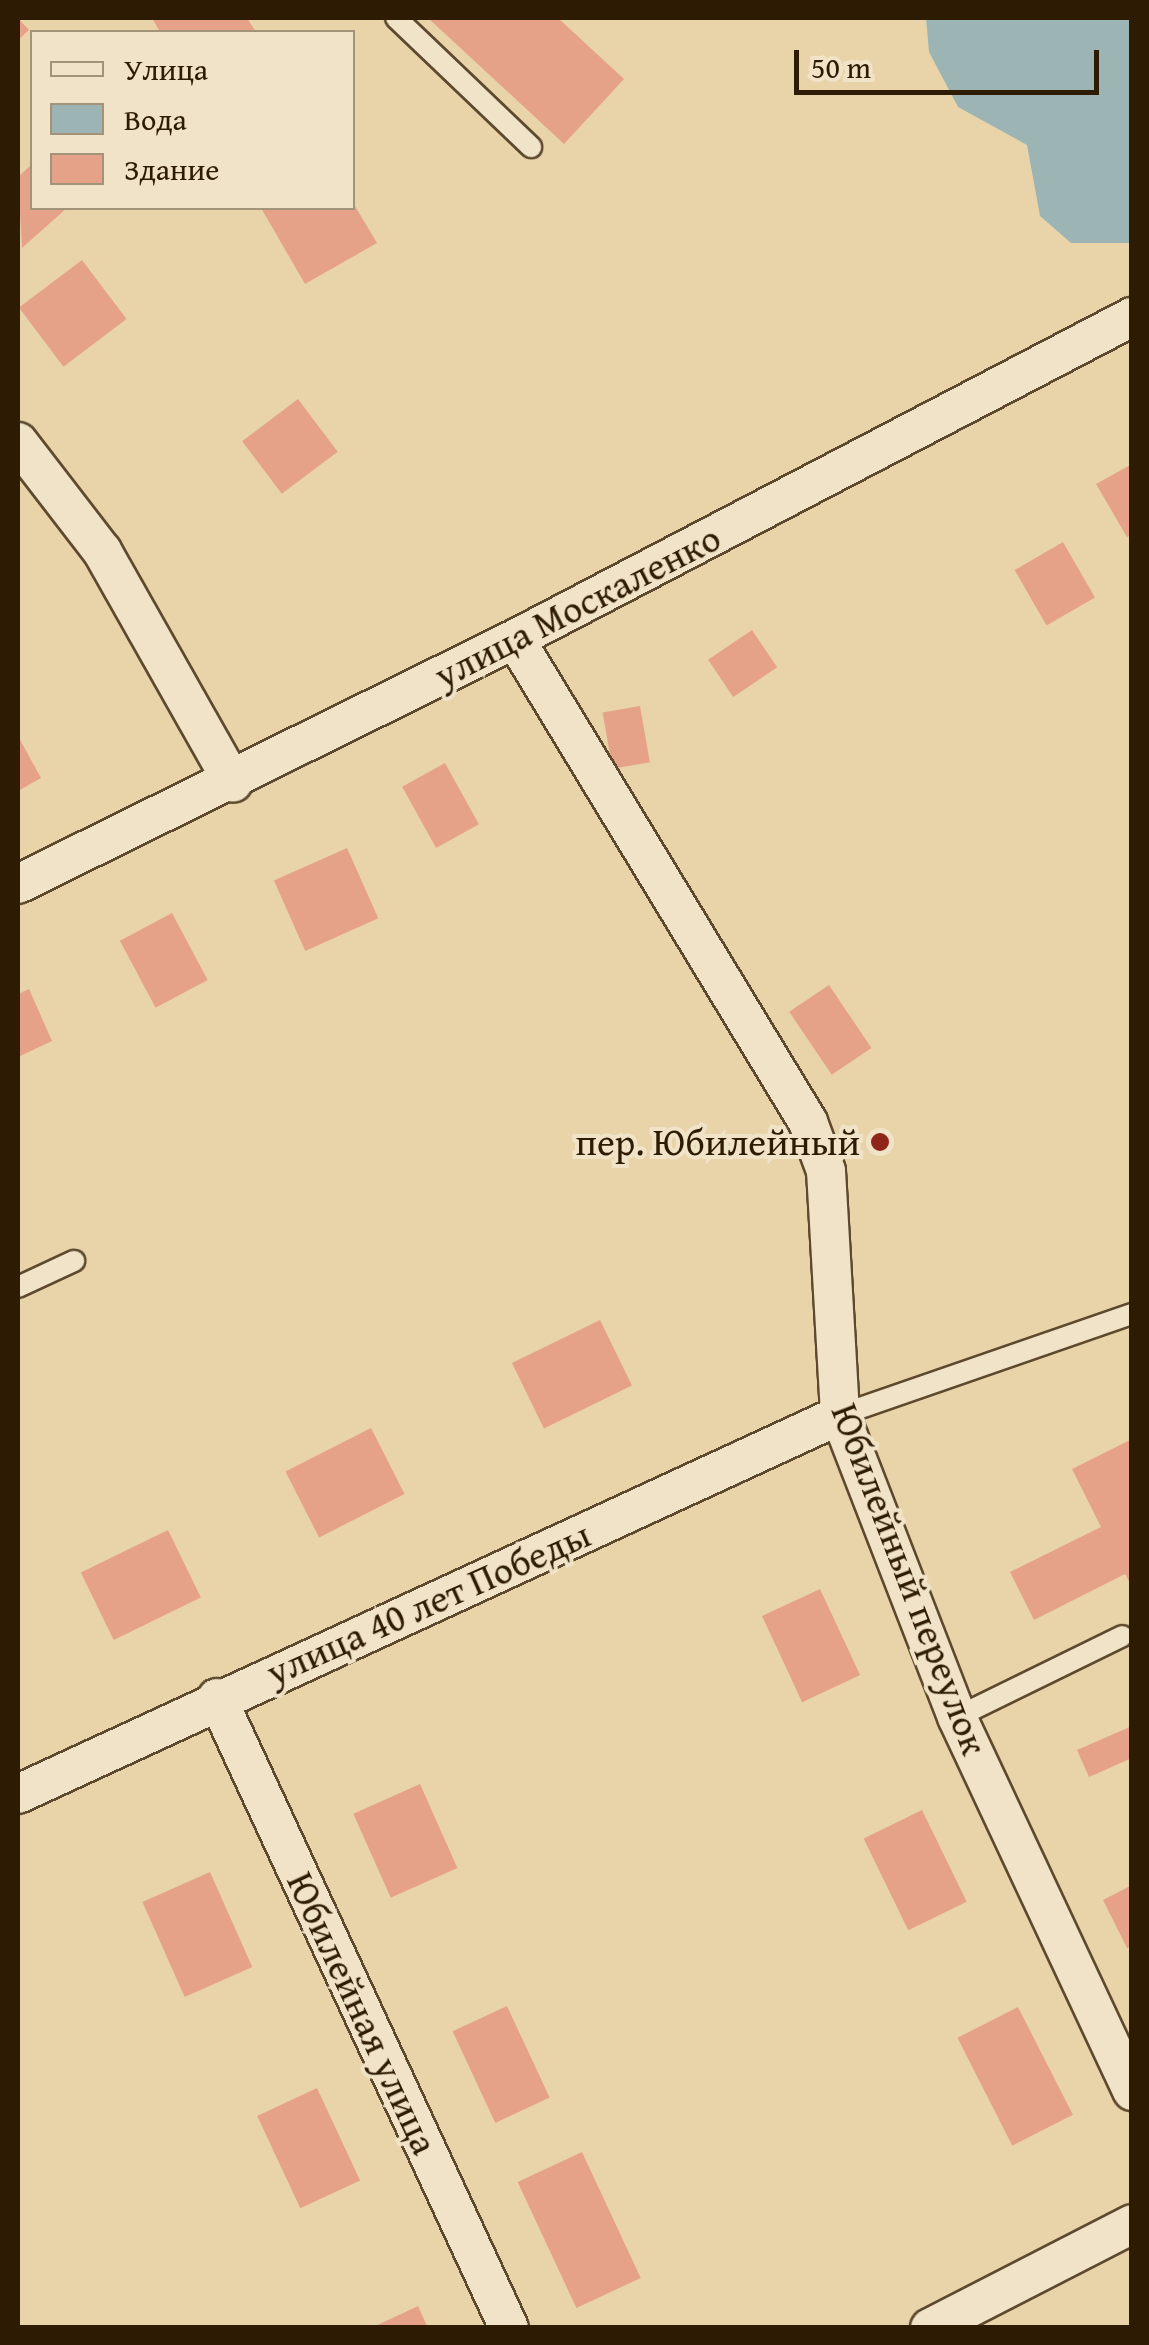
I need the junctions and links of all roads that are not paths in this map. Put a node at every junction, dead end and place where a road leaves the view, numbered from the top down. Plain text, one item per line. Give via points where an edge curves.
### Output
1 (396, 18) edge
2 (531, 147) dead end
3 (1132, 317) edge
4 (18, 442) edge
5 (515, 640) junction
6 (233, 783) junction
7 (18, 884) edge
8 (74, 1261) dead end
9 (18, 1287) edge
10 (1132, 1314) edge
11 (840, 1415) junction
12 (1122, 1636) dead end
13 (217, 1698) junction
14 (957, 1716) junction
15 (18, 1794) edge
16 (1132, 2091) edge
17 (1132, 2224) edge
18 (509, 2328) edge
19 (930, 2328) edge

1 - 2 lane
3 - 5 street, улица Москаленко
4 - 6 street via 102,552
5 - 6 street, улица Москаленко
5 - 11 street, Юбилейный переулок via 808,1122 826,1171
6 - 7 street, улица Москаленко
8 - 9 lane
10 - 11 lane
11 - 13 street, улица 40 лет Победы
11 - 14 street, Юбилейный переулок
12 - 14 lane
13 - 15 street, улица 40 лет Победы
13 - 18 street, Юбилейная улица
14 - 16 street, Юбилейный переулок
17 - 19 street

